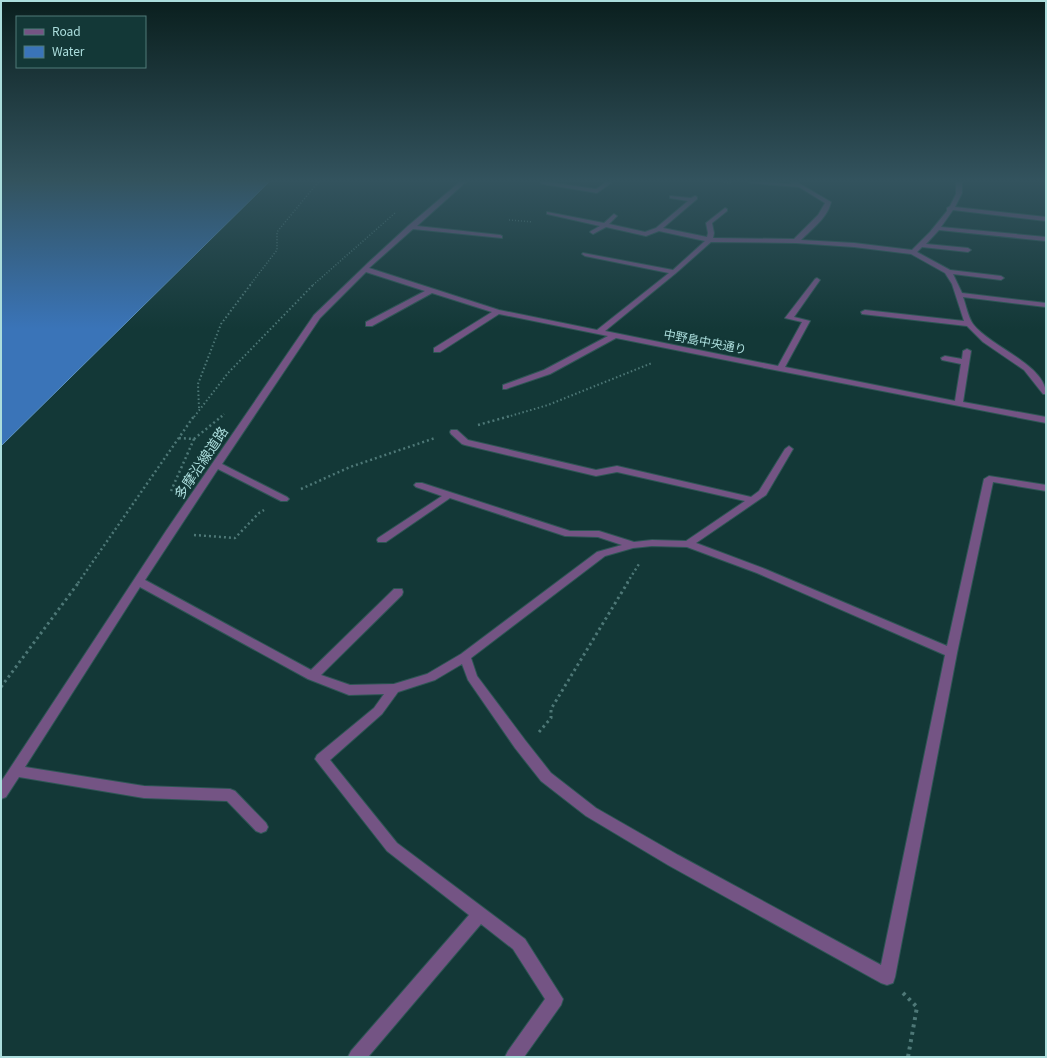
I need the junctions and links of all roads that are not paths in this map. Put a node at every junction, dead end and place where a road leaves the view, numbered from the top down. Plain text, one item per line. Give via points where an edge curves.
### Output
1 (406, 230) edge
2 (440, 230) edge
3 (596, 230) edge
4 (629, 230) edge
5 (655, 230) edge
6 (665, 230) edge
7 (710, 230) edge
8 (807, 230) edge
9 (935, 230) edge
10 (961, 230) edge
11 (593, 232) dead end
12 (500, 237) dead end
13 (1046, 239) edge
14 (709, 240) junction
15 (796, 241) junction
16 (922, 245) junction
17 (968, 250) dead end
18 (913, 252) junction
19 (585, 254) dead end
20 (365, 269) junction
21 (674, 272) junction
22 (948, 272) junction
23 (1001, 278) dead end
24 (817, 280) dead end
25 (430, 291) junction
26 (960, 295) junction
27 (1046, 305) edge
28 (498, 312) junction
29 (865, 312) dead end
30 (369, 324) dead end
31 (968, 324) junction
32 (599, 332) junction
33 (615, 335) junction
34 (437, 350) dead end
35 (967, 351) dead end
36 (945, 358) dead end
37 (965, 362) junction
38 (780, 369) junction
39 (506, 387) dead end
40 (1046, 392) edge
41 (959, 404) junction
42 (1046, 420) edge
43 (454, 432) road end
44 (789, 449) dead end
45 (217, 465) junction
46 (419, 485) dead end
47 (1046, 488) edge
48 (449, 495) junction
49 (284, 499) road end
50 (752, 500) junction
51 (382, 540) dead end
52 (688, 544) junction
53 (633, 545) junction
54 (139, 582) junction
55 (398, 592) dead end
56 (951, 653) junction
57 (465, 657) junction
58 (312, 676) junction
59 (394, 689) junction
60 (16, 771) junction
61 (1, 793) edge
62 (260, 827) dead end
63 (480, 914) junction
64 (357, 1057) edge
65 (514, 1057) edge

1 - 20 street, 多摩沿線道路
2 - 12 street
3 - 11 street
4 - 5 street via 646,234
6 - 14 street
7 - 14 street
8 - 15 street
9 - 16 street
10 - 13 street
14 - 15 street
14 - 21 street
15 - 18 street
16 - 17 street
16 - 18 street
18 - 22 street
19 - 21 street
20 - 25 street, 中野島中央通り
20 - 45 street, 多摩沿線道路 via 317,317
21 - 32 street
22 - 23 street
22 - 26 street
24 - 38 street via 789,318 806,321
25 - 28 street, 中野島中央通り
25 - 30 street
26 - 27 street
26 - 31 street
28 - 32 street, 中野島中央通り
28 - 34 street
29 - 31 street
31 - 40 street via 986,340 1027,368
32 - 33 street, 中野島中央通り
33 - 38 street, 中野島中央通り
33 - 39 street via 547,372
35 - 37 street
36 - 37 street
37 - 41 street
38 - 41 street, 中野島中央通り
41 - 42 street, 中野島中央通り
43 - 50 street via 465,442 596,473 617,469
44 - 50 street via 763,493
45 - 49 street
45 - 54 street, 多摩沿線道路
46 - 48 street
47 - 56 street via 989,479
48 - 51 street
48 - 53 street via 569,534 599,534
50 - 52 street
52 - 53 street
52 - 56 street via 761,571
53 - 57 street via 600,554
54 - 58 street
54 - 60 street, 多摩沿線道路
55 - 58 street
56 - 57 street via 887,977 673,860 591,812 546,777 472,677
57 - 59 street via 431,676
58 - 59 street via 349,690
59 - 63 street via 378,711 322,759 392,847
60 - 61 street, 多摩沿線道路
60 - 62 street via 144,792 230,795
63 - 64 street
63 - 65 street via 519,944 556,1000

